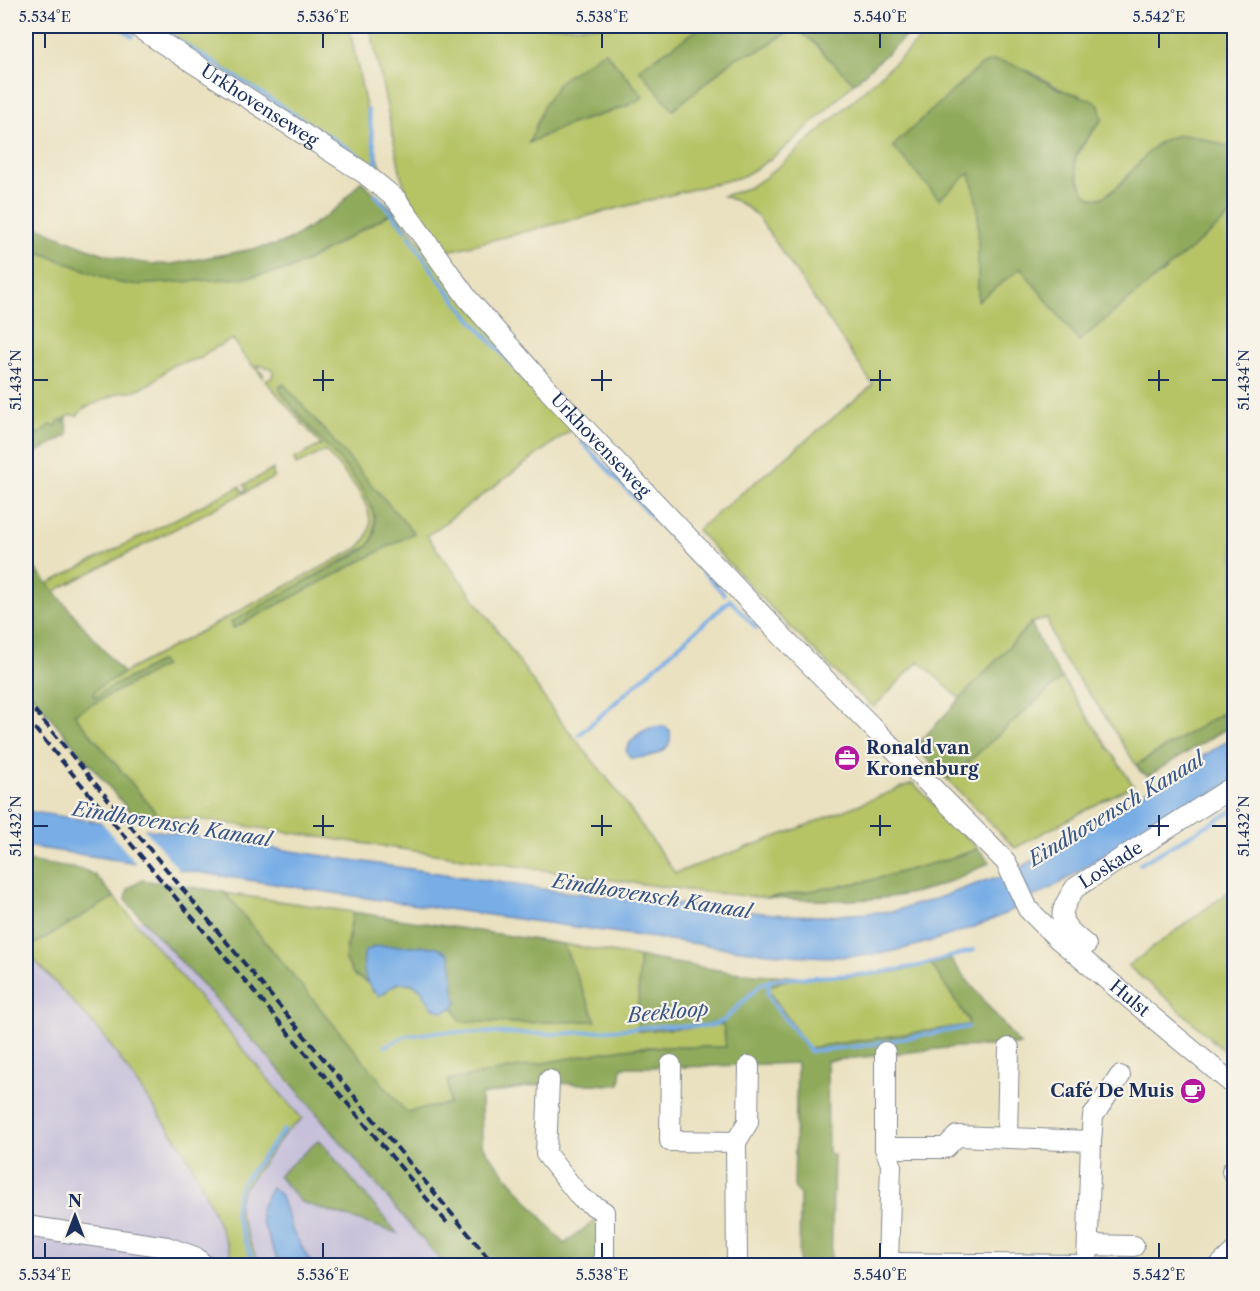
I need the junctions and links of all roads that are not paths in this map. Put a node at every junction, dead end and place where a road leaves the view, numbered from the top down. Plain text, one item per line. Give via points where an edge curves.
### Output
1 (136, 26) edge
2 (1234, 786) edge
3 (1028, 909) joint
4 (1156, 1018) junction
5 (1008, 1048) dead end
6 (885, 1052) dead end
7 (671, 1065) dead end
8 (749, 1066) dead end
9 (1120, 1076) dead end
10 (549, 1080) dead end
11 (1234, 1084) edge
12 (1006, 1137) junction
13 (1091, 1141) junction
14 (736, 1142) junction
15 (885, 1148) junction
16 (26, 1226) edge
17 (1088, 1245) junction
18 (1134, 1246) dead end
19 (1234, 1252) edge
20 (888, 1264) edge
21 (205, 1266) edge
22 (604, 1266) edge
23 (737, 1266) edge
24 (1219, 1266) edge

1 - 3 street, Urkhovenseweg via 364,173 396,199 468,299 549,391 784,638 1006,862
2 - 4 street, Loskade via 1075,888 1063,907 1062,919 1068,930 1154,1003
3 - 4 street, Hulst via 1057,938
4 - 11 street, Hulst
5 - 12 street
6 - 15 street
7 - 14 street via 670,1141
8 - 14 street via 748,1122
9 - 13 street via 1093,1116
10 - 22 street via 546,1154 581,1197 604,1212
12 - 13 street
12 - 15 street via 957,1136 945,1148
13 - 17 street
14 - 23 street
15 - 20 street via 891,1164
16 - 21 street via 167,1247 195,1257
17 - 18 street
17 - 20 street via 1087,1266
19 - 24 street

